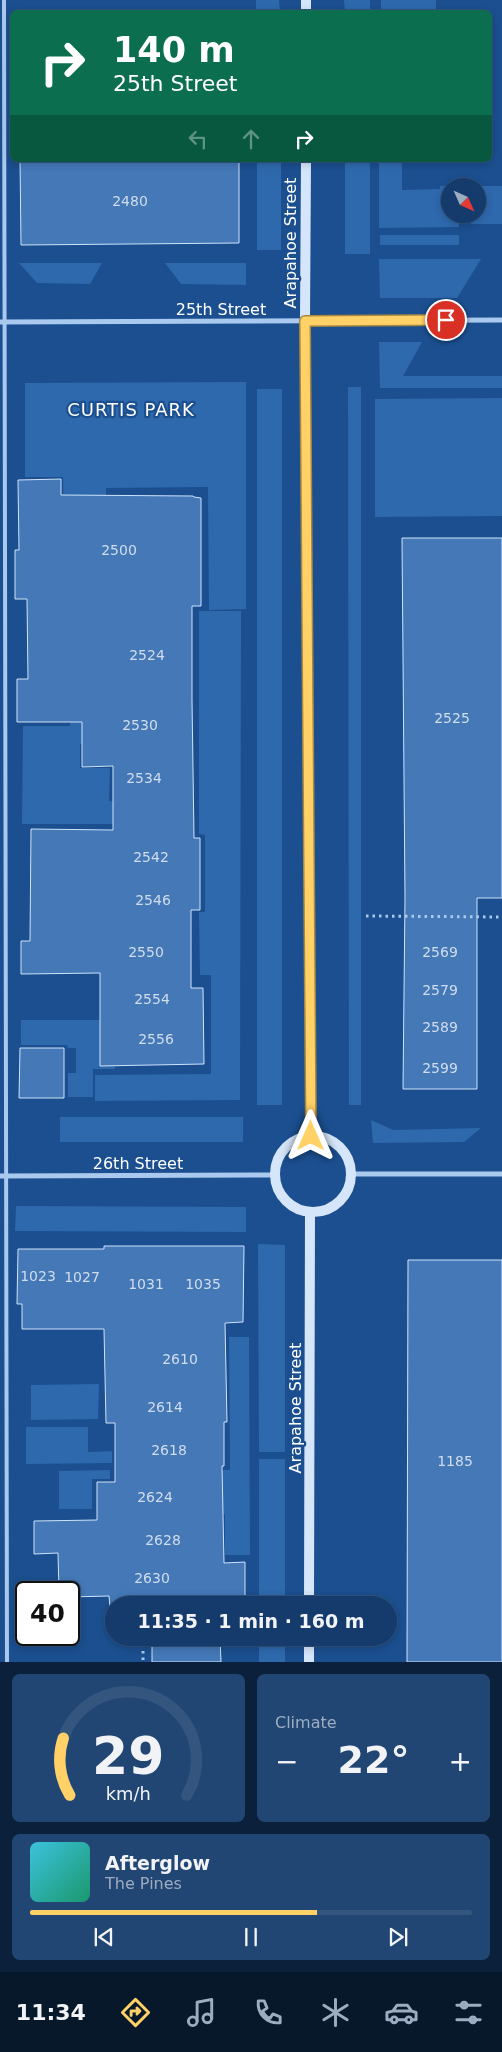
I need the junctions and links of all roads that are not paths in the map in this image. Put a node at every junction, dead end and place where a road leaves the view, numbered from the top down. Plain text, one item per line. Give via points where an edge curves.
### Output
1 (4, 0) edge
2 (306, 162) edge
3 (502, 320) edge
4 (305, 321) junction
5 (2, 322) edge
6 (311, 1136) junction
7 (351, 1174) junction
8 (502, 1174) edge
9 (276, 1175) junction
10 (3, 1176) edge
11 (310, 1212) junction
12 (310, 1596) edge
13 (309, 1646) edge
14 (7, 1662) edge
15 (309, 1662) edge

1 - 5 lane
2 - 4 street, Arapahoe Street
3 - 4 street, 25th Street
4 - 5 street, 25th Street
4 - 6 street, Arapahoe Street
5 - 10 lane
6 - 7 street via 323,1137 344,1152
6 - 9 street via 288,1146 280,1156
7 - 8 street
7 - 11 street via 349,1188 342,1198 322,1211
9 - 10 street, 26th Street
9 - 11 street via 280,1192 288,1202
10 - 14 lane
11 - 12 street, Arapahoe Street
13 - 15 street

